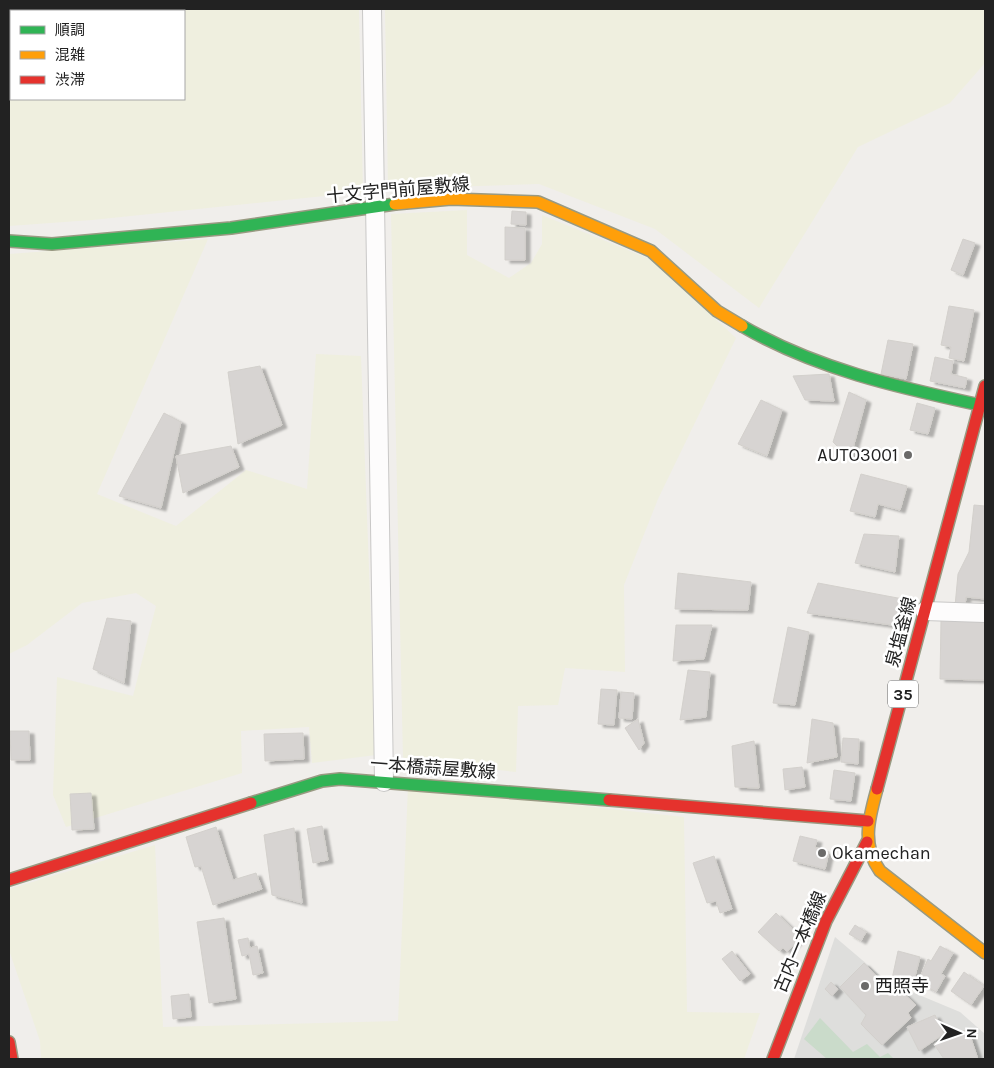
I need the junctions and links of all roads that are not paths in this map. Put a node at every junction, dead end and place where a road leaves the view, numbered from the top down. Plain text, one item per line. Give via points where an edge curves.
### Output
1 (372, 9) edge
2 (375, 206) junction
3 (9, 241) edge
4 (985, 386) edge
5 (980, 405) junction
6 (925, 611) junction
7 (985, 613) edge
8 (384, 782) junction
9 (868, 821) junction
10 (867, 842) junction
11 (9, 880) edge
12 (985, 953) edge
13 (9, 1042) edge
14 (12, 1059) edge
15 (773, 1059) edge

1 - 2 street
2 - 3 street, 十文字門前屋敷線 via 221,229 52,244
2 - 5 street, 十文字門前屋敷線 via 451,199 538,202 651,251 717,311 765,339 884,384
2 - 8 street
4 - 5 street, 泉塩釜線 / 35
5 - 6 street, 泉塩釜線 / 35
6 - 7 street
6 - 9 street, 泉塩釜線 / 35
8 - 9 street, 一本橋蒜屋敷線
8 - 11 street, 一本橋蒜屋敷線 via 322,780
9 - 10 street, 泉塩釜線 / 35
10 - 12 street, 泉塩釜線 / 35 via 872,861 880,871
10 - 15 street, 古内一本橋線 via 815,943
13 - 14 street

